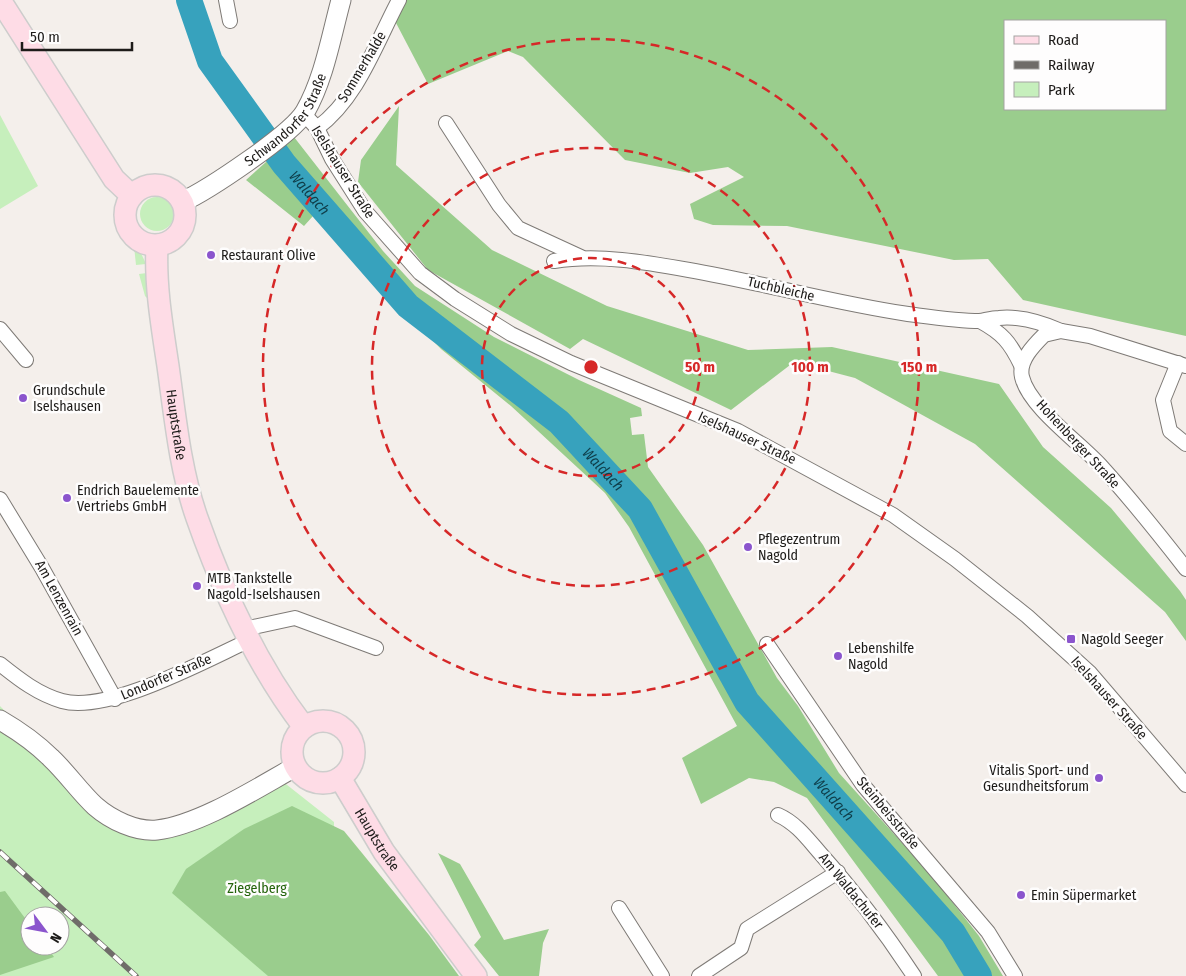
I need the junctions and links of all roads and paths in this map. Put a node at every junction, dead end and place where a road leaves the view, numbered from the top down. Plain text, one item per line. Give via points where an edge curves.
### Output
1 (0, 0) edge
2 (226, 0) edge
3 (341, 0) edge
4 (397, 1) edge
5 (230, 21) dead end
6 (304, 114) junction
7 (446, 123) dead end
8 (317, 128) junction
9 (132, 196) junction
10 (182, 202) junction
11 (157, 246) junction
12 (581, 257) junction
13 (554, 261) dead end
14 (980, 321) junction
15 (0, 329) edge
16 (1061, 331) junction
17 (26, 360) dead end
18 (1182, 364) edge
19 (1021, 365) junction
20 (1186, 444) edge
21 (0, 499) edge
22 (1186, 569) edge
23 (247, 635) junction
24 (767, 644) dead end
25 (376, 648) dead end
26 (0, 664) edge
27 (115, 699) junction
28 (0, 720) edge
29 (304, 727) junction
30 (295, 767) junction
31 (340, 778) junction
32 (1186, 785) edge
33 (778, 814) dead end
34 (838, 872) junction
35 (619, 908) dead end
36 (476, 976) edge
37 (662, 976) edge
38 (699, 976) edge
39 (914, 976) edge
40 (1015, 976) edge

1 - 9 main road via 114,179
2 - 5 street
3 - 6 street, Schwandorfer Straße via 320,79
4 - 8 street, Sommerhalde via 351,90 328,120
6 - 8 street, Iselshauser Straße
6 - 10 street, Schwandorfer Straße via 278,138 202,193
7 - 12 street, Tuchbleiche via 499,205 518,228
8 - 32 street, Iselshauser Straße via 332,159 366,211 420,273 511,334 571,363 738,431 894,515 1027,616 1090,673
9 - 10 main road via 149,186 159,185 169,188
9 - 11 main road via 126,205 126,226 139,241
10 - 11 main road via 184,221 181,230 167,243
11 - 23 main road, Hauptstraße via 162,328 188,480 197,517
12 - 13 street, Tuchbleiche
12 - 14 street, Tuchbleiche via 644,262 701,272 851,306
14 - 16 street, Tuchbleiche via 1000,318 1028,321
14 - 19 street, Tuchbleiche via 995,329 1011,344
15 - 17 street
16 - 18 street via 1090,336
16 - 19 street via 1044,335
18 - 20 street via 1164,400 1170,431
19 - 22 street, Hohenberger Straße via 1028,392 1099,464
21 - 27 street, Am Lenzenrain
23 - 25 street, Londorfer Straße via 295,618
23 - 27 street, Londorfer Straße
23 - 29 main road, Hauptstraße
24 - 40 street, Steinbeisstraße via 863,785 988,932
26 - 27 street, Londorfer Straße via 34,690 64,702
28 - 30 street via 22,732 96,806 123,824 156,830 219,808
29 - 30 main road via 293,741 291,750
29 - 31 main road via 313,722 333,722 349,734 355,753 348,772
30 - 31 main road via 302,775 320,784
31 - 36 main road, Hauptstraße via 384,852
33 - 34 street, Am Waldachufer via 792,821
34 - 38 street via 747,929 740,948
34 - 39 street, Am Waldachufer via 870,910
35 - 37 street

